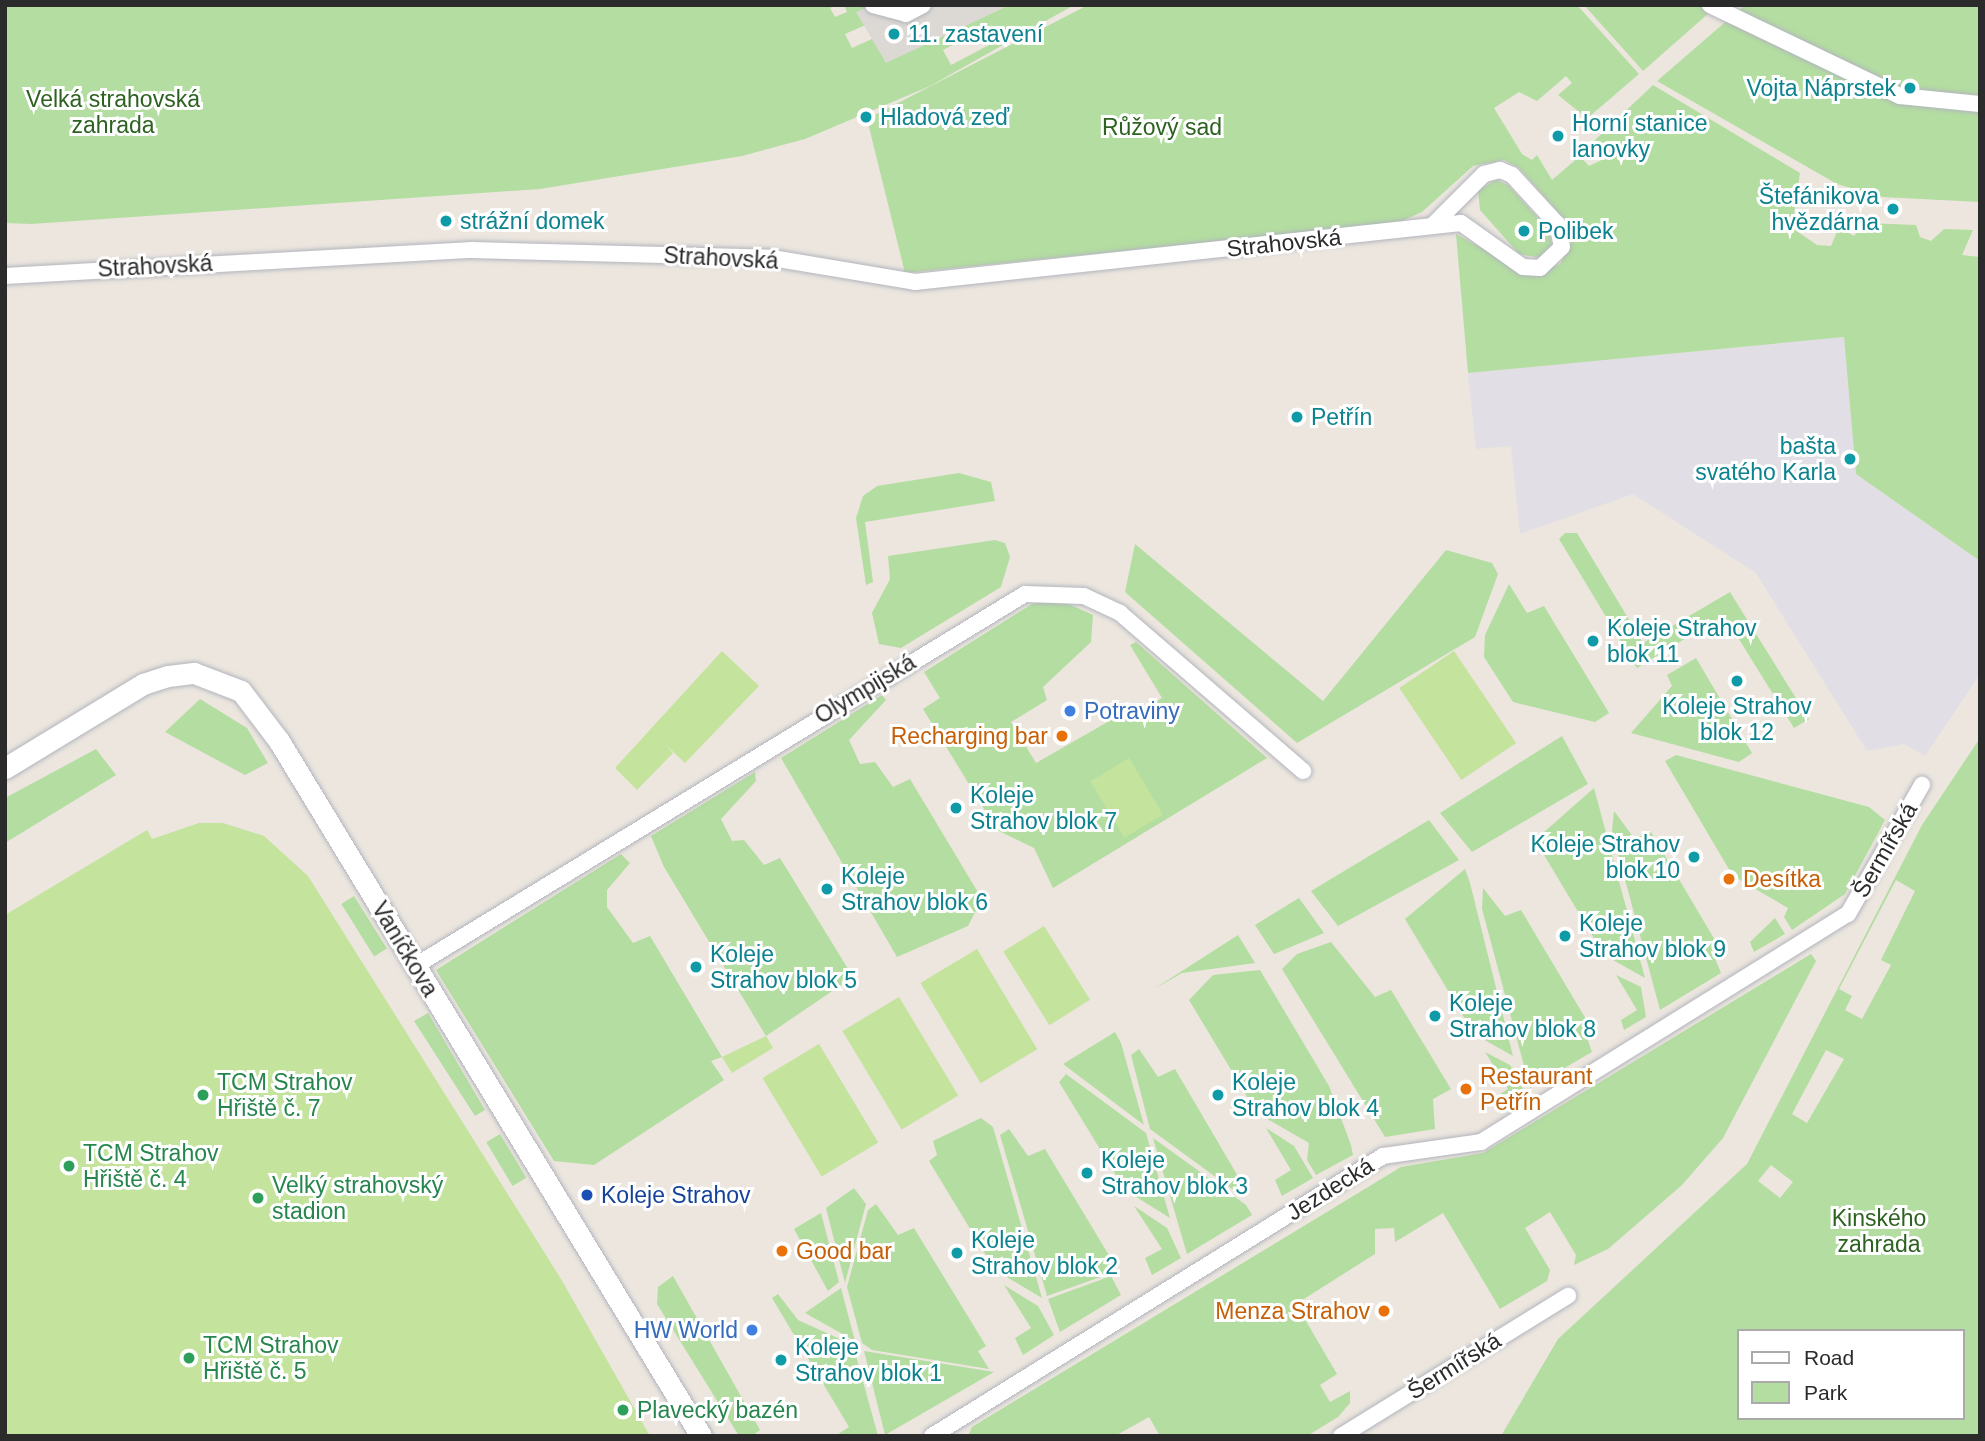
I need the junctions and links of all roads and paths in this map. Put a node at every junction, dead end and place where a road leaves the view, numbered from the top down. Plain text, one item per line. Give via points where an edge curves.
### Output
1 (873, 5) edge
2 (923, 5) edge
3 (1712, 6) edge
4 (1980, 104) edge
5 (1433, 225) junction
6 (5, 276) edge
7 (5, 768) edge
8 (1303, 771) dead end
9 (1922, 785) dead end
10 (1848, 915) joint
11 (415, 966) junction
12 (1568, 1296) dead end
13 (701, 1436) edge
14 (932, 1436) edge
15 (1341, 1436) edge

1 - 2 street via 906,14
3 - 4 street via 1900,96
5 - 5 street, Strahovská via 1461,223 1523,267 1540,268 1562,247 1557,224 1512,175 1500,170 1484,174
5 - 6 street, Strahovská via 915,282 772,258 472,250
7 - 11 main road, Vaníčkova via 143,684 194,673 219,679 262,715
8 - 11 street, Olympijská via 1120,613 1084,596 1025,594
9 - 10 street, Šermířská
10 - 14 street, Jezdecká via 1481,1142 1383,1157
11 - 13 main road, Vaníčkova
12 - 15 street, Šermířská

